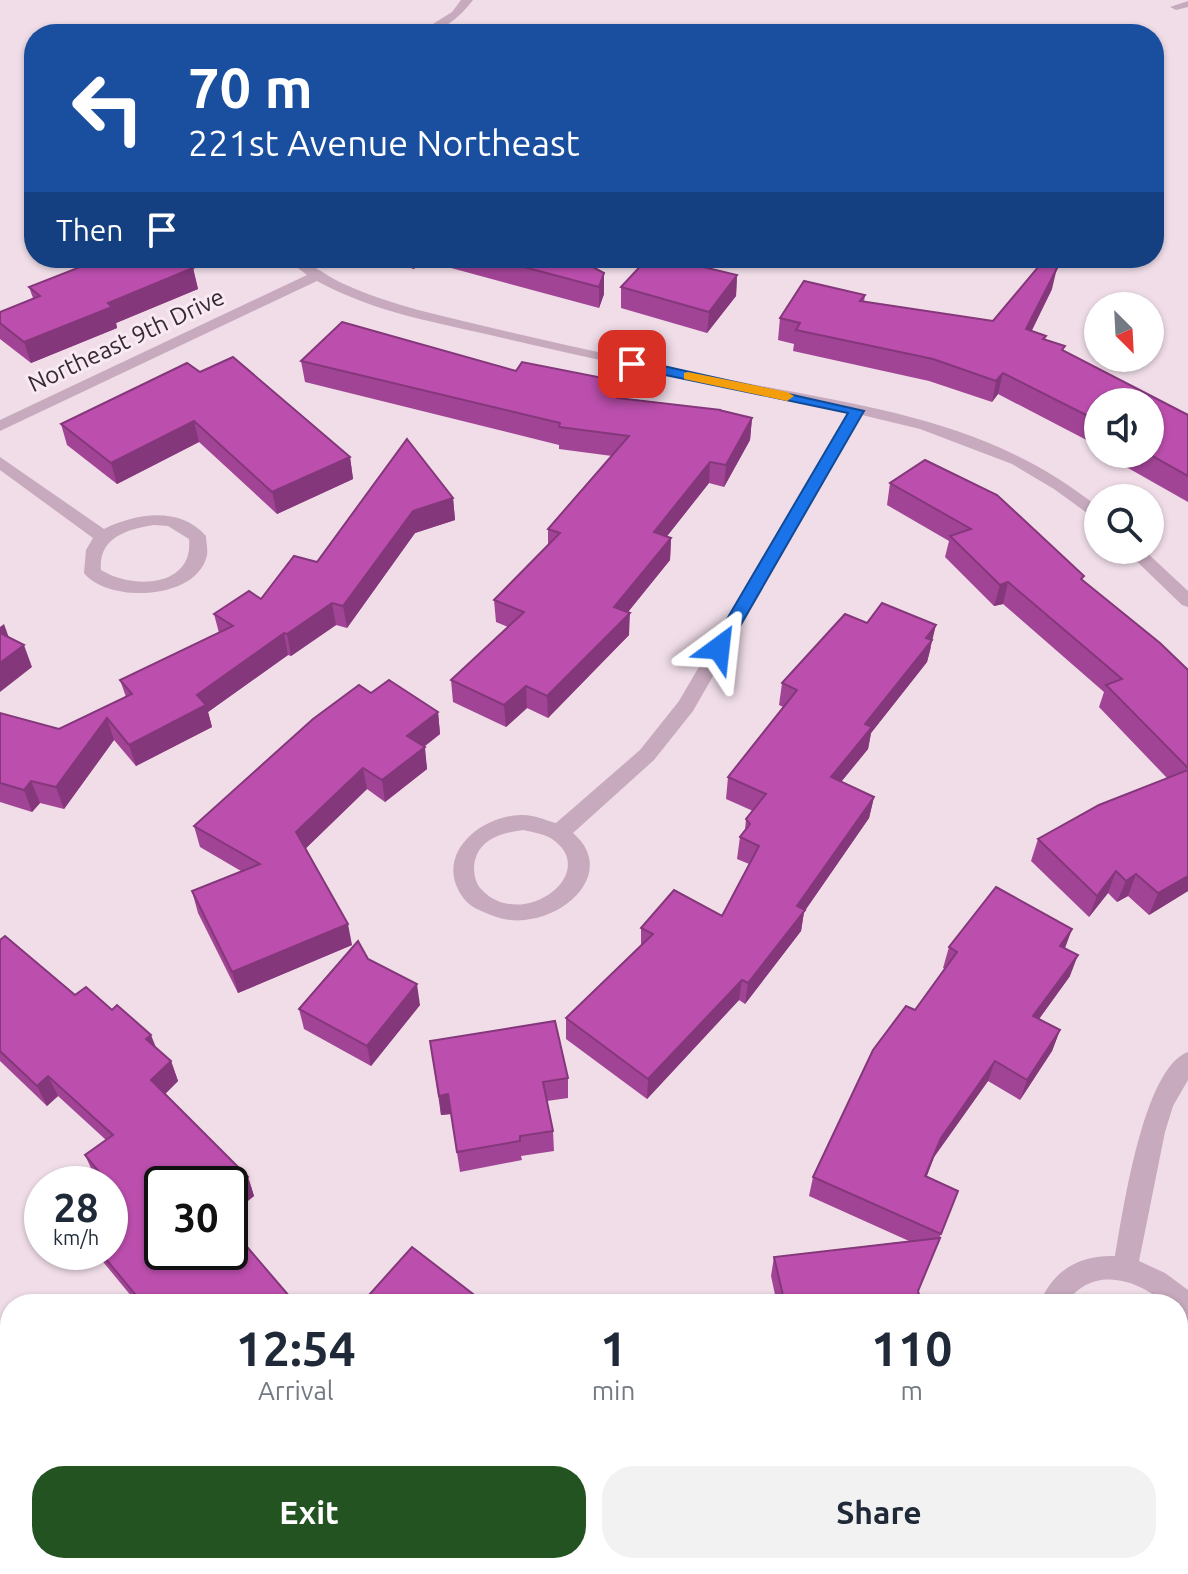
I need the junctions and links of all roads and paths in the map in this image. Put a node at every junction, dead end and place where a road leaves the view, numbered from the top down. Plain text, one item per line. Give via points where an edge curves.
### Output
1 (467, 0) edge
2 (440, 24) edge
3 (304, 268) edge
4 (315, 277) junction
5 (856, 411) junction
6 (0, 426) edge
7 (0, 462) edge
8 (1084, 505) edge
9 (103, 537) junction
10 (1149, 564) edge
11 (1188, 601) edge
12 (560, 832) junction
13 (1188, 1062) edge
14 (1125, 1268) junction
15 (1056, 1294) edge
16 (1176, 1294) edge

1 - 2 street
3 - 4 street
4 - 5 street via 391,308
4 - 6 street, Northeast 9th Drive
5 - 8 street via 990,446 1041,472
5 - 12 street via 686,706 647,755
7 - 9 street
9 - 9 street via 90,561 93,573 118,588 156,587 175,580 198,559 201,547 187,527 172,521 136,522
10 - 11 street
12 - 12 street via 523,822 486,832 464,858 469,890 481,902 519,913 558,902 572,890 580,859
13 - 14 street via 1153,1129
14 - 15 street via 1098,1266 1075,1275
14 - 16 street via 1152,1277

